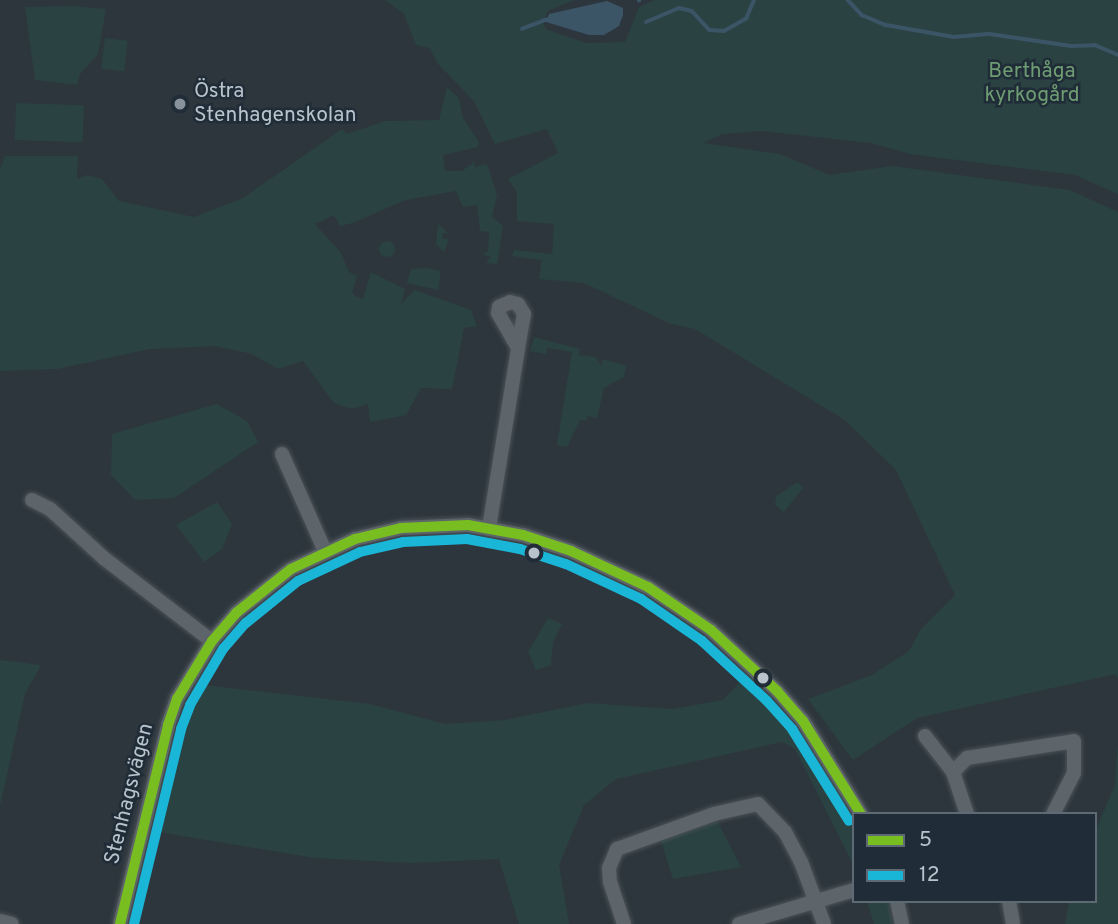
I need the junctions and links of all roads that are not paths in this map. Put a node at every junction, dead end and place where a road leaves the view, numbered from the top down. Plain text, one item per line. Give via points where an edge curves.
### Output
1 (518, 348) dead end
2 (282, 454) dead end
3 (32, 500) dead end
4 (489, 528) junction
5 (326, 551) junction
6 (212, 641) junction
7 (925, 736) dead end
8 (953, 772) junction
9 (860, 812) edge
10 (966, 812) edge
11 (1054, 812) edge
12 (852, 890) edge
13 (814, 899) junction
14 (897, 903) edge
15 (1011, 903) edge
16 (0, 921) edge
17 (12, 924) edge
18 (120, 924) edge
19 (624, 924) edge
20 (739, 924) edge
21 (824, 924) edge
22 (902, 924) edge
23 (1013, 924) edge

1 - 4 street
2 - 5 street
3 - 6 street via 50,509 105,559
4 - 5 street, Stenhagsvägen via 401,528
4 - 9 street, Stenhagsvägen via 543,541 617,571 711,629 778,691 803,721
5 - 6 street, Stenhagsvägen via 261,591
6 - 18 street, Stenhagsvägen via 172,712
7 - 8 street
8 - 10 street
8 - 11 street via 967,758 1074,741 1074,773
12 - 13 street
13 - 19 street via 785,832 764,806 750,804 617,849 609,868 610,882
13 - 20 street
13 - 21 street
14 - 22 street
15 - 23 street
16 - 17 street

